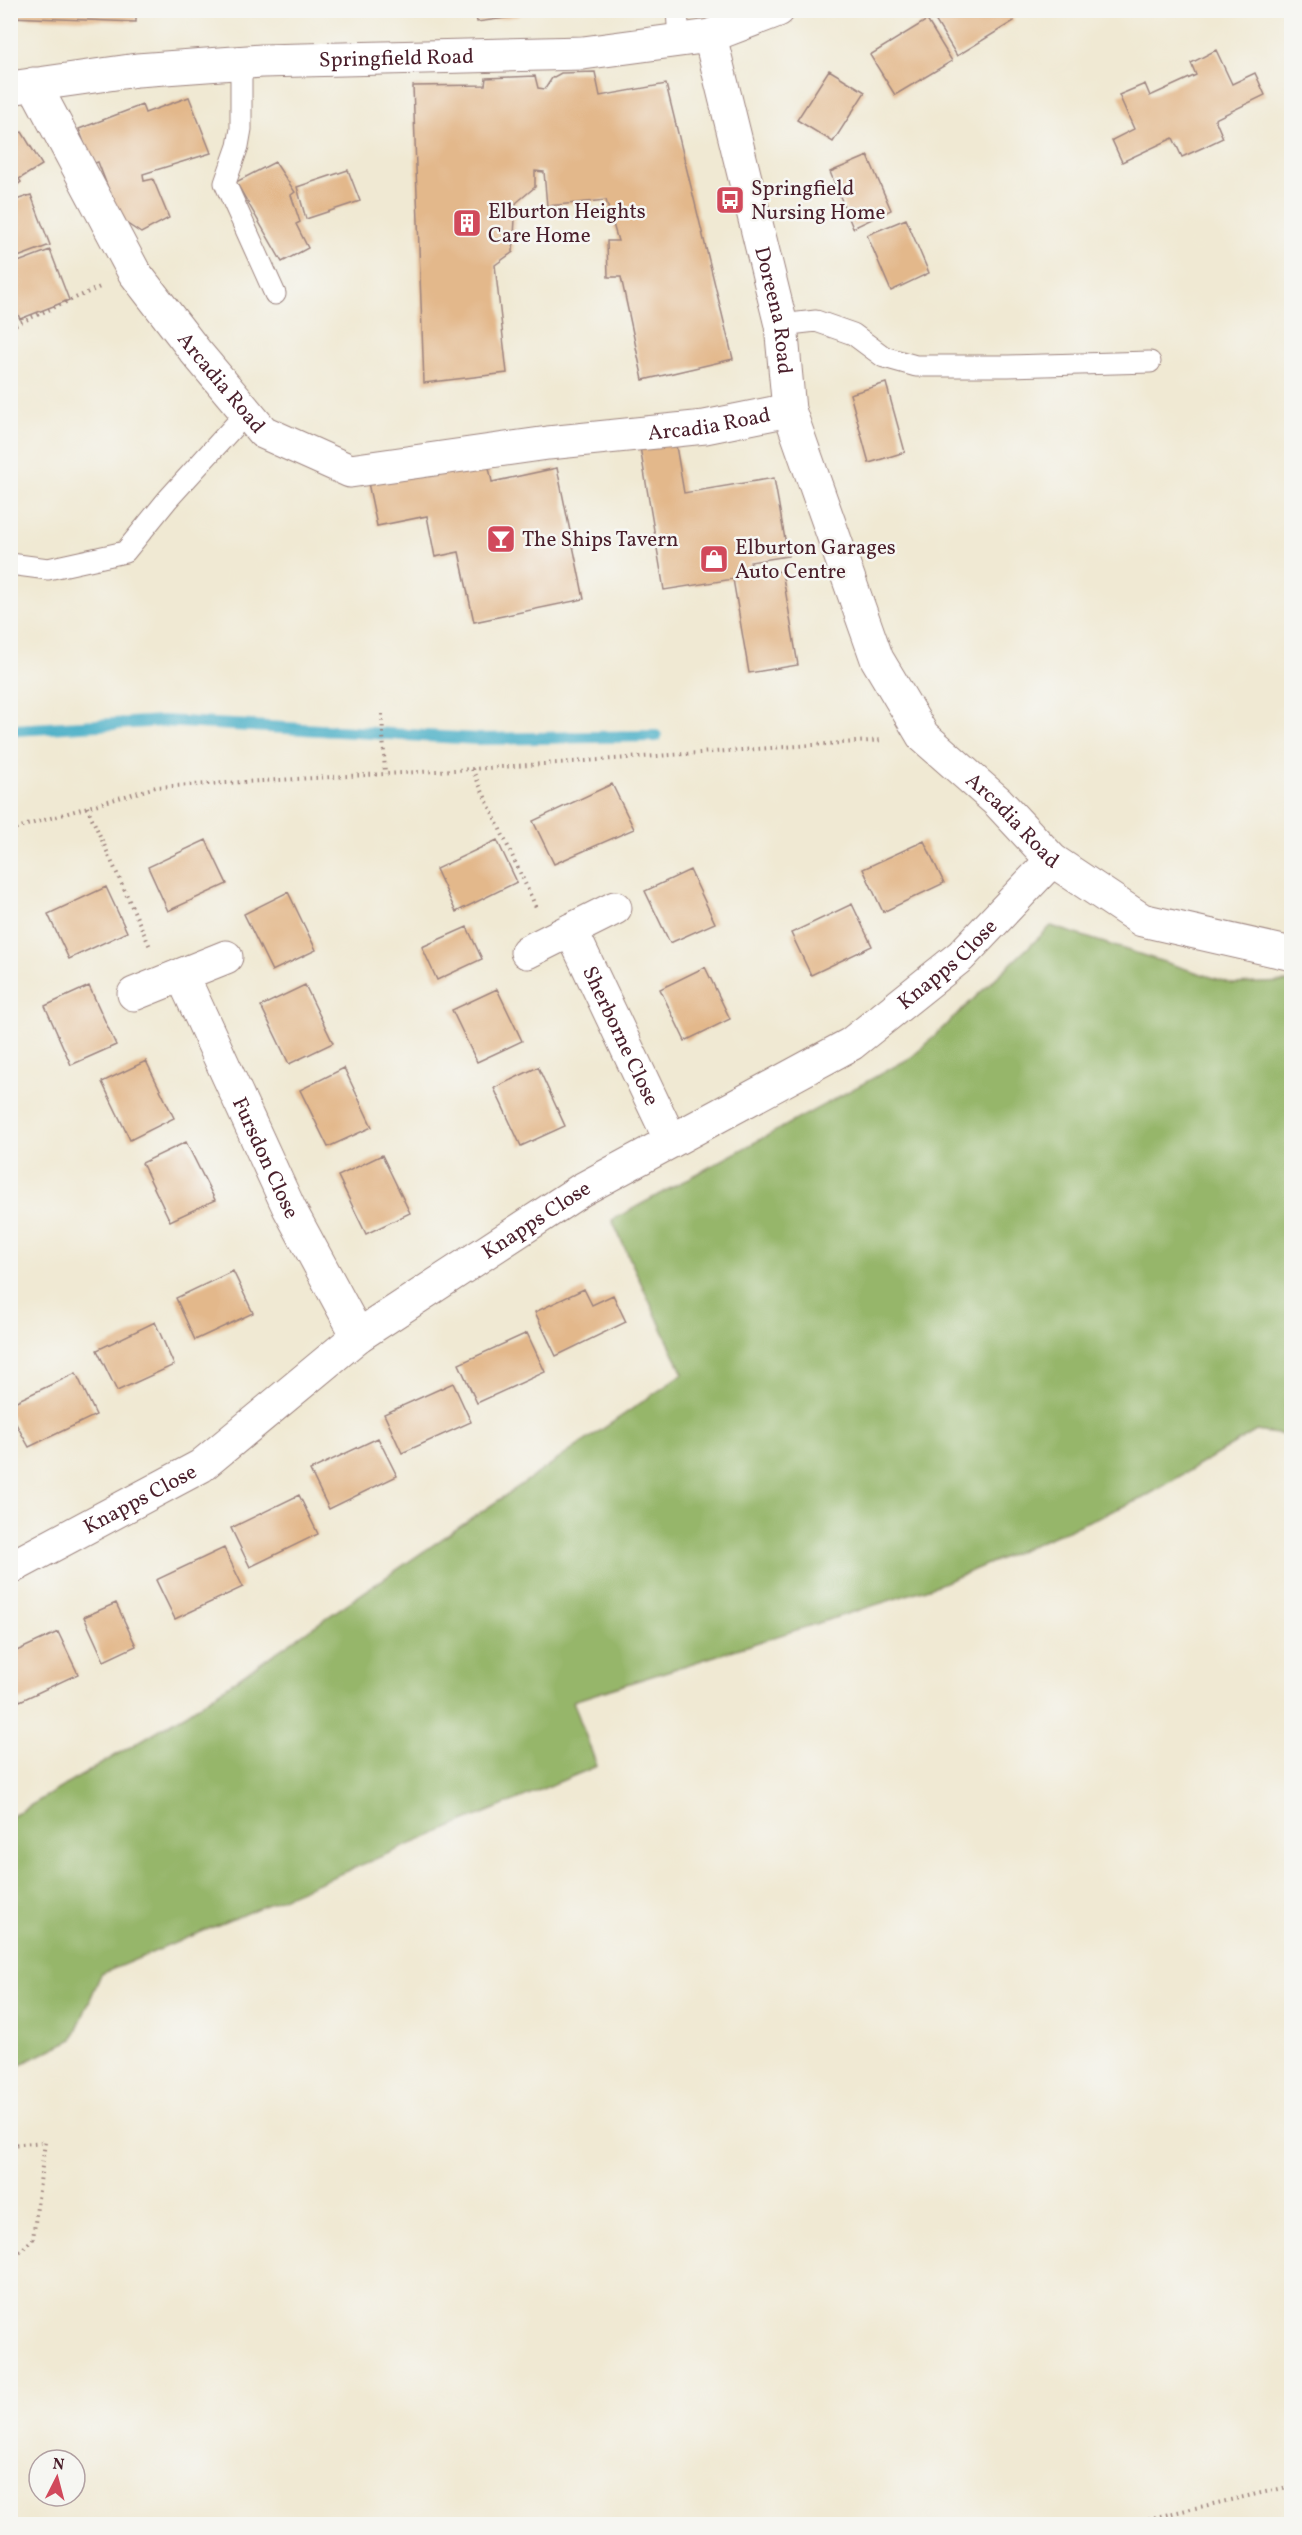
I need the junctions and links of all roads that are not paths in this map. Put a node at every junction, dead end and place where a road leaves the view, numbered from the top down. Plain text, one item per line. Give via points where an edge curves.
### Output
1 (778, 10) edge
2 (688, 29) edge
3 (241, 62) junction
4 (22, 86) edge
5 (275, 294) dead end
6 (781, 325) junction
7 (1150, 362) dead end
8 (789, 410) junction
9 (247, 412) junction
10 (10, 564) edge
11 (1052, 860) junction
12 (615, 908) dead end
13 (571, 930) junction
14 (527, 952) dead end
15 (1292, 954) edge
16 (226, 957) dead end
17 (182, 975) junction
18 (134, 994) dead end
19 (671, 1141) junction
20 (358, 1336) junction
21 (14, 1558) edge

1 - 2 street, Springfield Road
2 - 3 street, Springfield Road via 583,53
2 - 6 street, Doreena Road
3 - 4 street, Springfield Road via 137,70
3 - 5 lane via 242,129 225,183
4 - 9 street, Arcadia Road via 134,272
6 - 7 lane via 816,321 853,334 884,357 916,366
6 - 8 street, Doreena Road
8 - 9 street, Arcadia Road via 705,427 548,443 350,471 263,432
8 - 11 street, Arcadia Road via 877,659 922,736 998,802
9 - 10 lane via 124,552 48,569
11 - 15 street, Arcadia Road via 1142,920
11 - 19 street, Knapps Close via 962,956 851,1044
12 - 13 street
13 - 14 street
13 - 19 street, Sherborne Close
16 - 17 street
17 - 18 street
17 - 20 street, Fursdon Close via 289,1208
19 - 20 street, Knapps Close via 581,1190
20 - 21 street, Knapps Close via 201,1466

